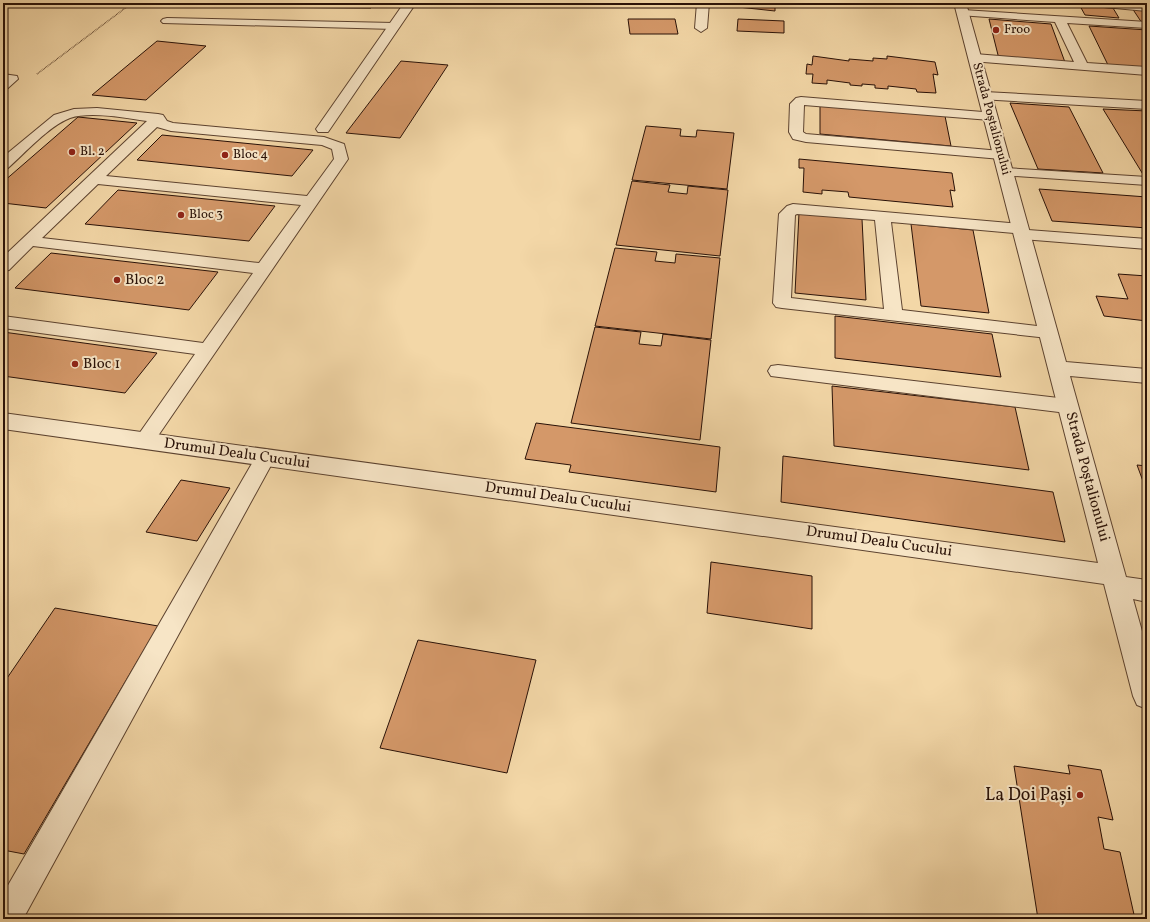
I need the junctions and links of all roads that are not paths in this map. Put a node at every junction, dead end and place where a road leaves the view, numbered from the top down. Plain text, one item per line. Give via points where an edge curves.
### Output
1 (410, 3) edge
2 (703, 3) edge
3 (1093, 3) edge
4 (1147, 7) edge
5 (962, 8) edge
6 (1059, 19) junction
7 (167, 21) dead end
8 (1147, 25) edge
9 (394, 26) junction
10 (701, 28) dead end
11 (975, 58) junction
12 (1082, 66) junction
13 (1147, 71) edge
14 (3, 78) edge
15 (3, 86) edge
16 (985, 96) junction
17 (1147, 105) edge
18 (990, 116) junction
19 (158, 118) junction
20 (323, 129) dead end
21 (1003, 164) junction
22 (3, 165) edge
23 (94, 179) junction
24 (1147, 181) edge
25 (311, 201) junction
26 (882, 216) junction
27 (1021, 232) junction
28 (29, 242) junction
29 (1147, 244) edge
30 (3, 266) edge
31 (264, 269) junction
32 (894, 315) junction
33 (3, 322) edge
34 (1048, 332) junction
35 (208, 350) junction
36 (1058, 368) junction
37 (778, 371) dead end
38 (1147, 376) edge
39 (1067, 406) junction
40 (3, 421) edge
41 (144, 441) junction
42 (266, 458) junction
43 (1115, 581) junction
44 (1147, 591) edge
45 (1147, 696) edge
46 (6, 919) edge

1 - 9 street
2 - 10 street
3 - 4 street
5 - 6 lane
5 - 11 street, Strada Poștalionului
6 - 8 lane
6 - 12 lane
7 - 9 lane
9 - 20 street
11 - 12 lane
11 - 16 street, Strada Poștalionului
12 - 13 lane
14 - 15 lane via 12,79
16 - 17 lane
16 - 18 street, Strada Poștalionului
18 - 21 street, Strada Poștalionului
18 - 21 lane via 801,101 797,104 796,132 798,136 806,138
19 - 22 lane via 81,112 65,115
19 - 23 lane
19 - 25 lane via 162,124 171,127 324,141 339,147 341,159
21 - 24 lane
21 - 27 street, Strada Poștalionului
23 - 25 lane
23 - 28 lane
25 - 31 lane
26 - 27 lane
26 - 32 lane
26 - 32 lane via 793,209 788,214 782,303
27 - 29 lane
27 - 34 street, Strada Poștalionului
28 - 30 lane
28 - 31 lane
31 - 35 lane
32 - 34 lane
33 - 35 lane
34 - 36 street, Strada Poștalionului
35 - 41 lane
36 - 38 street
36 - 39 street, Strada Poștalionului
37 - 39 lane
39 - 43 street, Strada Poștalionului
40 - 41 street, Drumul Dealu Cucului
41 - 42 street, Drumul Dealu Cucului
42 - 43 street, Drumul Dealu Cucului
42 - 46 lane
43 - 44 street
43 - 45 street, Strada Poștalionului

